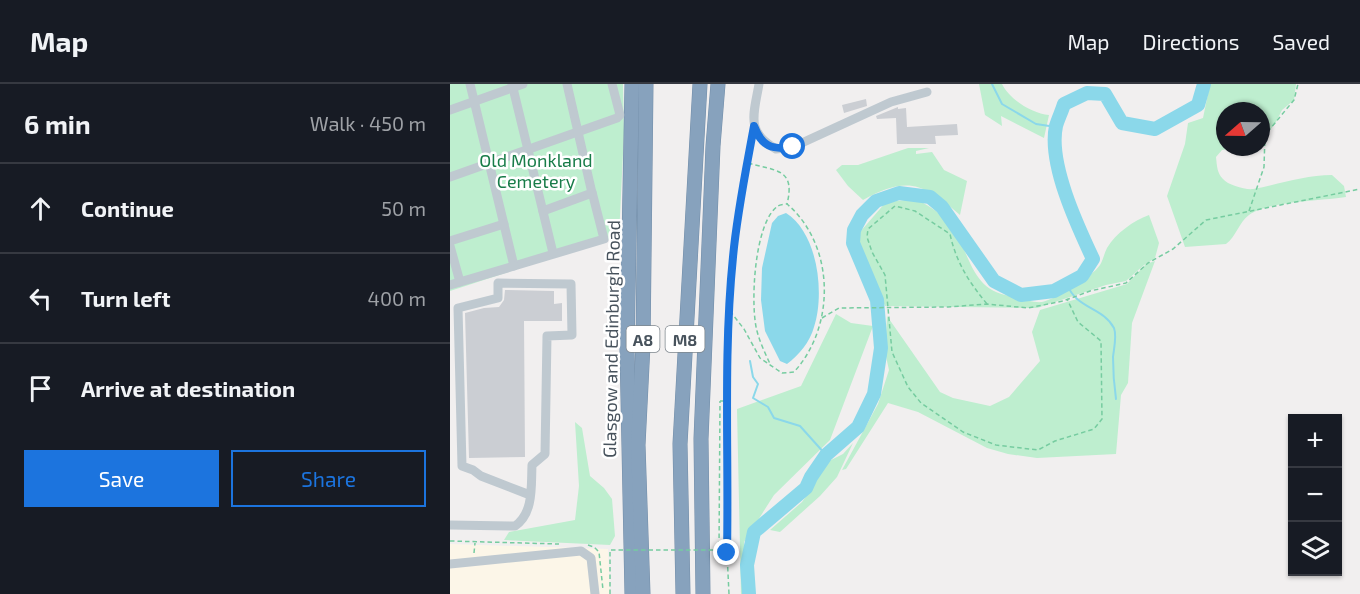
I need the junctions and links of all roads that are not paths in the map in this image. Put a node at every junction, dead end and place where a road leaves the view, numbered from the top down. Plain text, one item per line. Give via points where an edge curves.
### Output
1 (470, 84) edge
2 (523, 84) edge
3 (567, 84) edge
4 (612, 84) edge
5 (632, 84) edge
6 (646, 84) edge
7 (700, 84) edge
8 (718, 84) edge
9 (759, 84) edge
10 (512, 86) edge
11 (927, 92) dead end
12 (474, 102) junction
13 (450, 110) edge
14 (578, 131) junction
15 (528, 149) junction
16 (488, 162) junction
17 (450, 177) edge
18 (592, 192) junction
19 (543, 211) junction
20 (504, 224) junction
21 (450, 241) edge
22 (450, 246) edge
23 (553, 253) junction
24 (514, 266) junction
25 (460, 282) junction
26 (450, 285) edge
27 (530, 495) junction
28 (450, 525) edge
29 (450, 564) edge
30 (595, 594) edge
31 (632, 594) edge
32 (643, 594) edge
33 (683, 594) edge
34 (703, 594) edge

1 - 12 street
2 - 10 street
3 - 14 street
4 - 14 street via 620,115
5 - 31 highway, Glasgow and Edinburgh Road / A8 via 627,349
6 - 32 highway, Glasgow and Edinburgh Road / A8 via 638,445
7 - 33 highway, M8 via 680,444
8 - 34 highway, M8 via 701,439
9 - 11 street via 754,126 758,137 776,149 793,147 891,102
10 - 12 street
10 - 15 street
12 - 13 street
12 - 16 street
14 - 15 street
14 - 18 street
15 - 16 street
15 - 19 street
16 - 17 street
16 - 20 street
18 - 19 street
18 - 23 street via 603,239
19 - 23 street
20 - 21 street
20 - 24 street
22 - 25 street
23 - 24 street
24 - 25 street
25 - 26 street
27 - 27 street via 462,466 458,308 498,298 498,283 572,284 572,335 547,336 545,454 532,465
27 - 28 street via 527,512 515,526
29 - 30 street via 582,551 591,558

